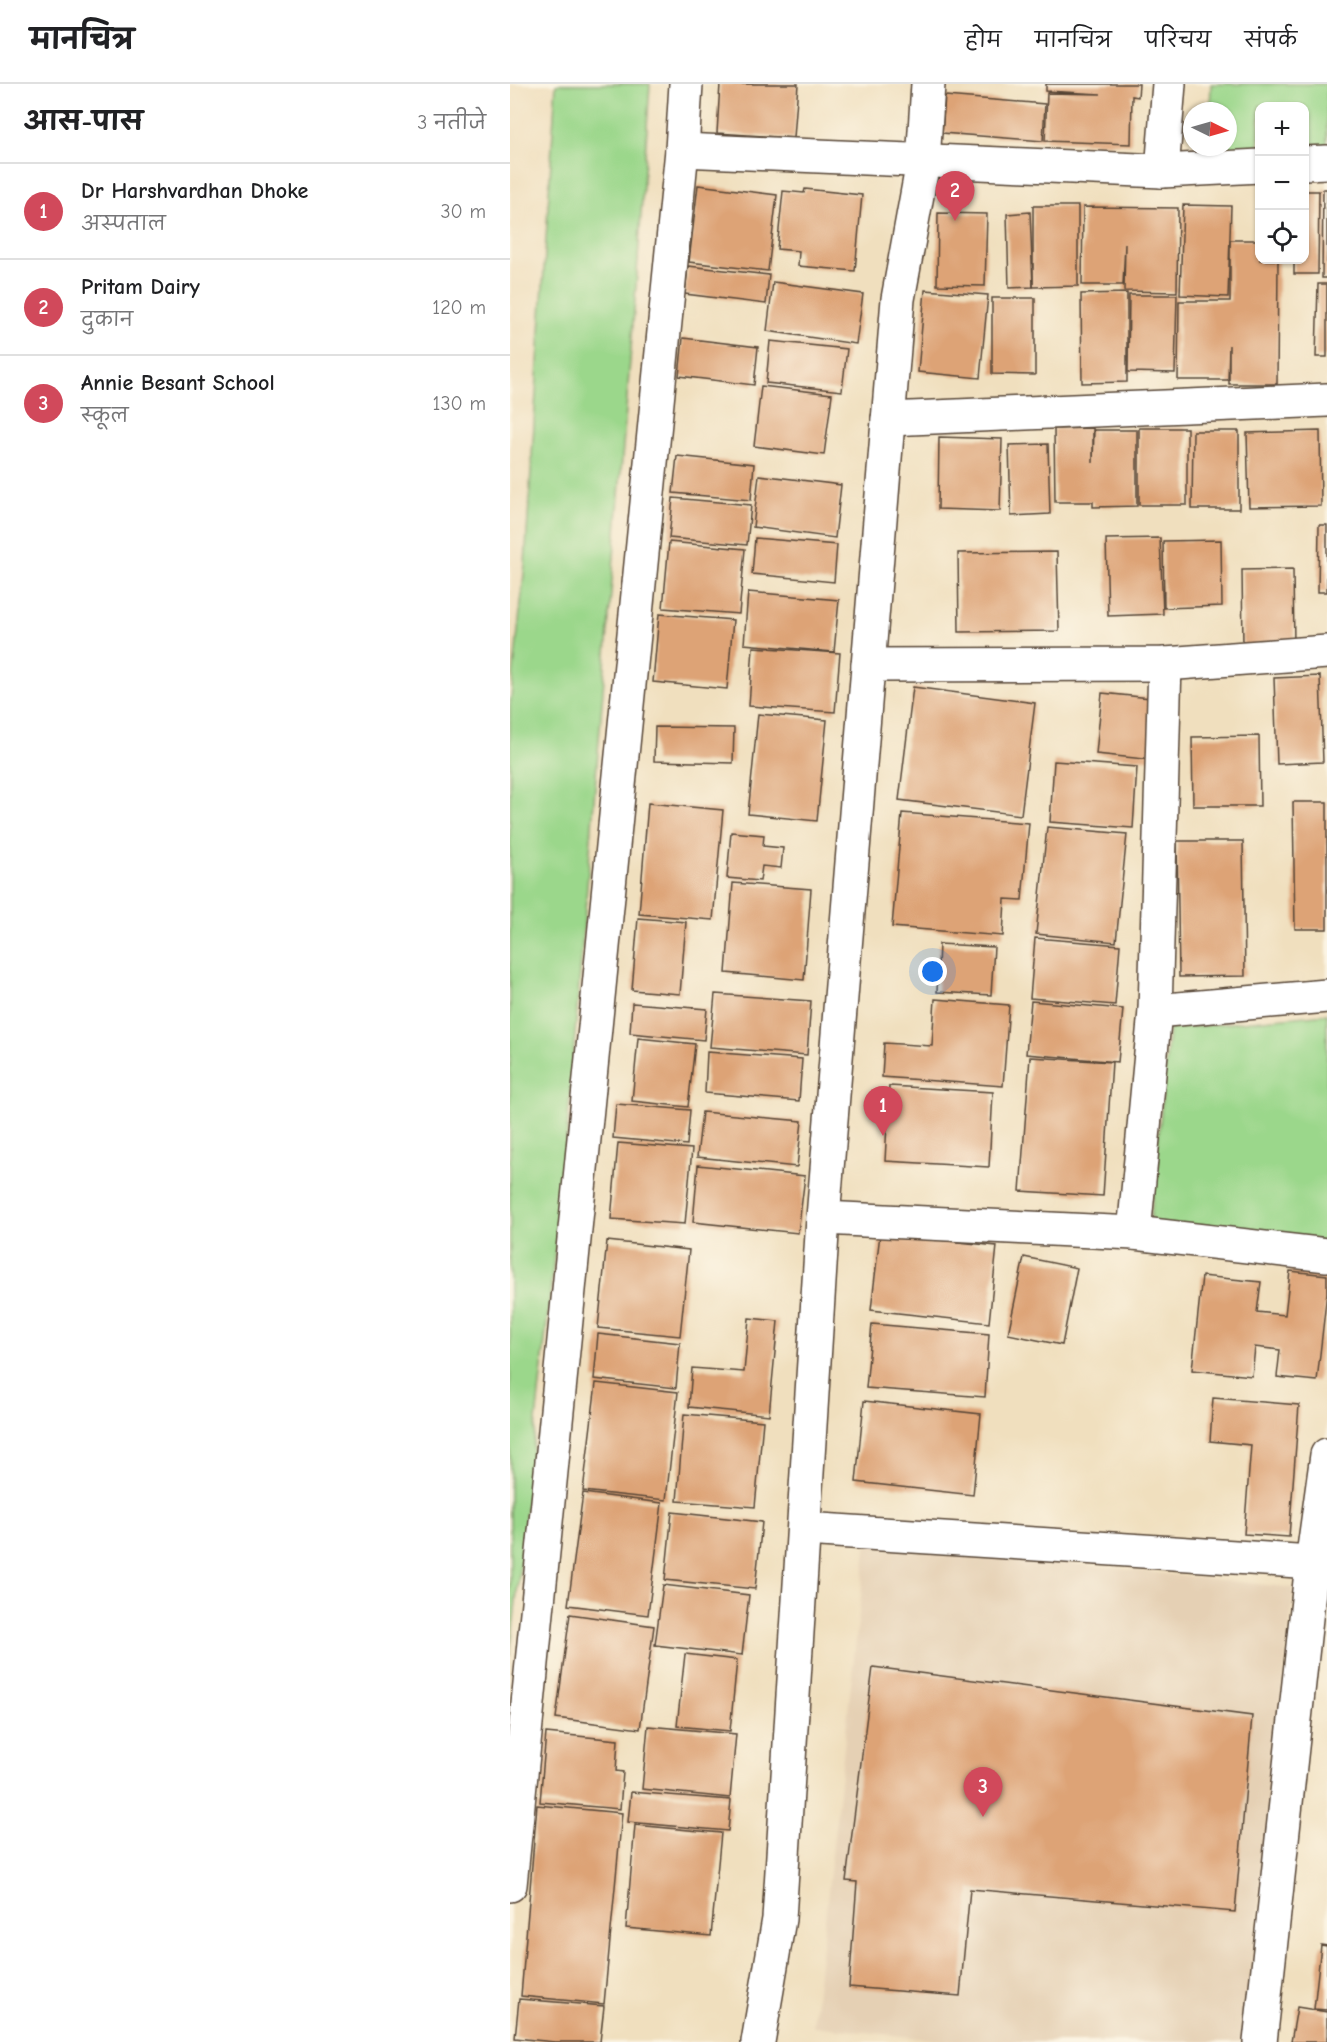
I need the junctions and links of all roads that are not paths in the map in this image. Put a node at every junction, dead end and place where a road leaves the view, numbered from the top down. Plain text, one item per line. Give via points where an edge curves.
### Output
1 (686, 84) edge
2 (928, 84) edge
3 (1169, 84) edge
4 (682, 150) junction
5 (923, 162) junction
6 (1327, 162) edge
7 (1309, 163) edge
8 (1255, 166) edge
9 (1162, 171) junction
10 (1327, 400) edge
11 (888, 420) junction
12 (1327, 652) edge
13 (1165, 664) junction
14 (868, 665) junction
15 (1327, 996) edge
16 (1155, 1011) junction
17 (823, 1218) junction
18 (1134, 1233) junction
19 (1327, 1255) edge
20 (1327, 1455) edge
21 (805, 1529) junction
22 (1320, 1563) edge
23 (510, 1886) edge
24 (758, 2042) edge
25 (1260, 2042) edge

1 - 4 street
2 - 5 street
3 - 9 street
4 - 5 street
4 - 23 street
5 - 9 street
5 - 11 street via 898,298
6 - 7 street
8 - 9 street
10 - 11 street
11 - 14 street
12 - 13 street
13 - 14 street
13 - 16 street
14 - 17 street
15 - 16 street
16 - 18 street
17 - 18 street
17 - 21 street
18 - 19 street
20 - 22 street
21 - 22 street
21 - 24 street via 779,1919
22 - 25 street

